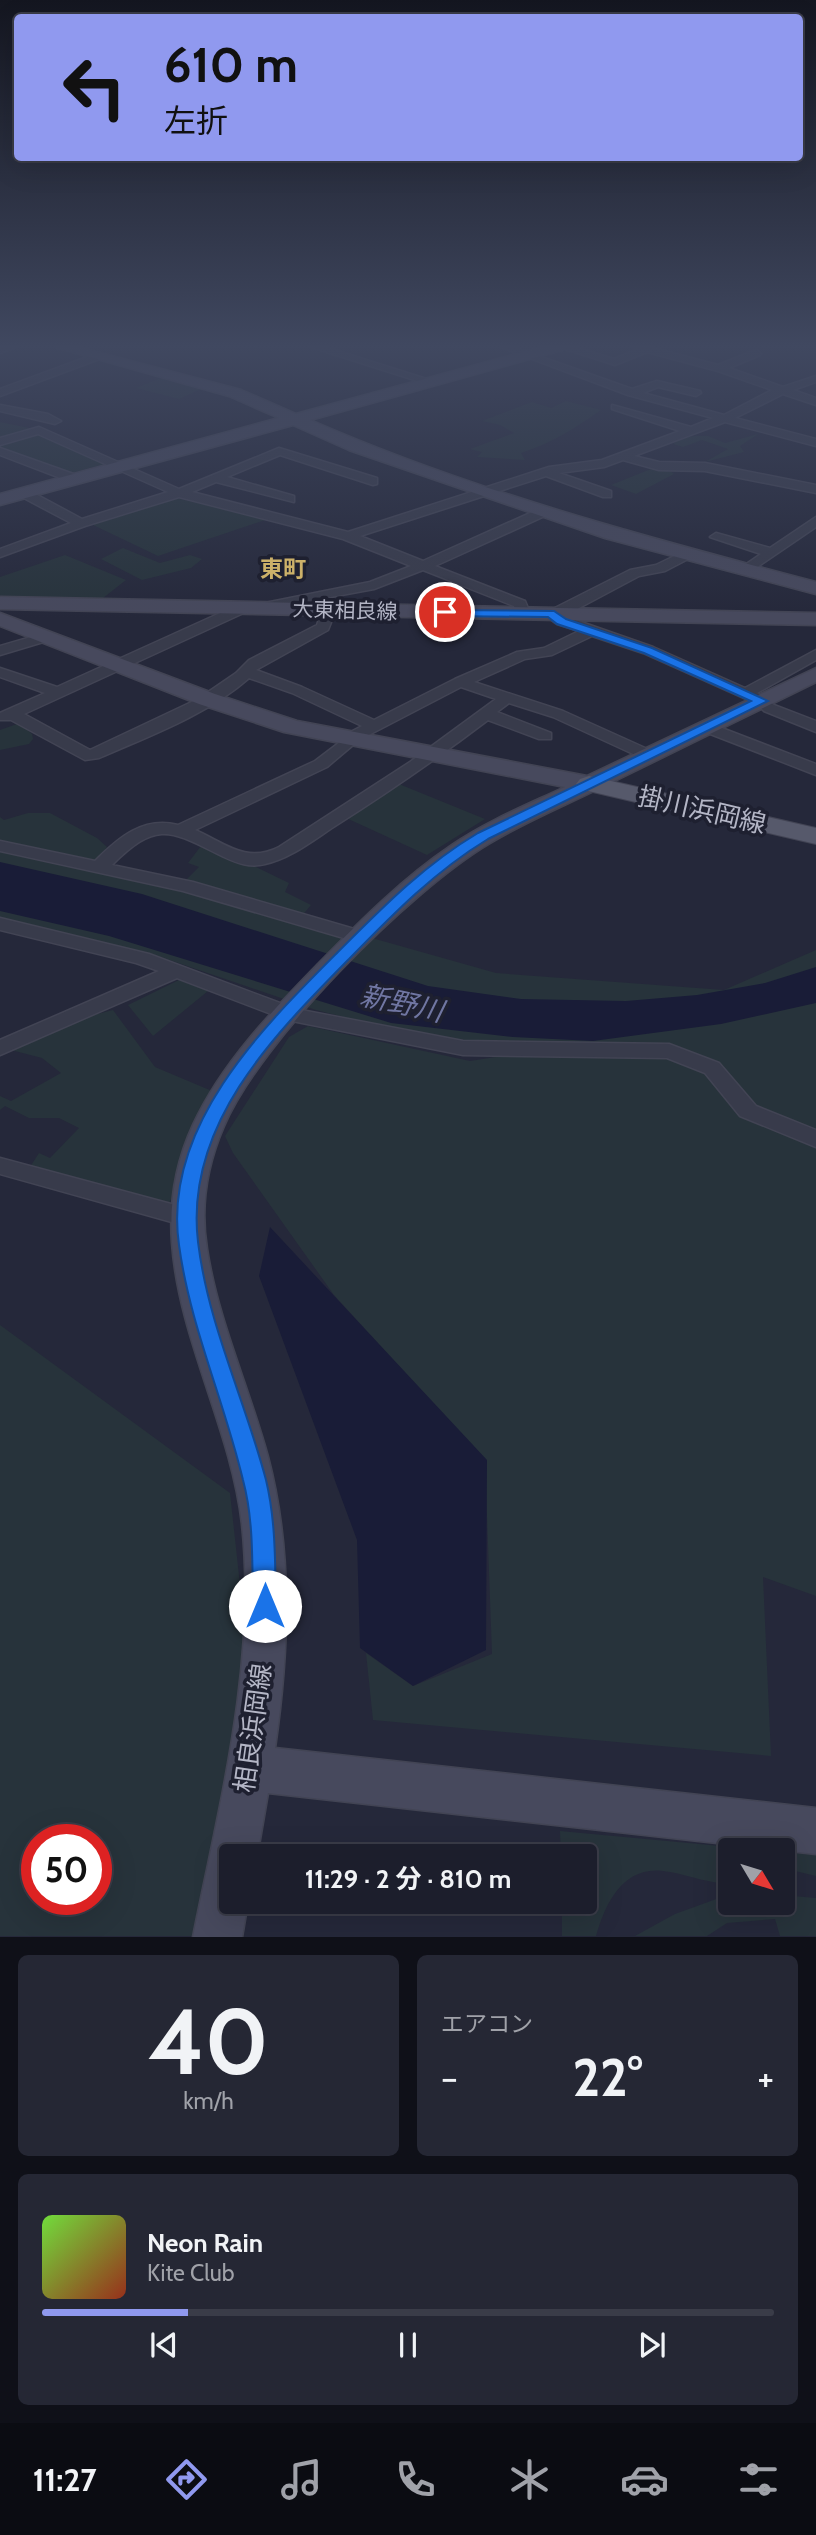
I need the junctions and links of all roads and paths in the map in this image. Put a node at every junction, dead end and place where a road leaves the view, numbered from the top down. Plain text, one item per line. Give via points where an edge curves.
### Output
1 (25, 437) edge
2 (55, 437) edge
3 (230, 437) edge
4 (337, 437) edge
5 (671, 437) edge
6 (794, 437) edge
7 (816, 443) edge
8 (1, 450) edge
9 (622, 456) junction
10 (121, 467) junction
11 (547, 472) junction
12 (216, 478) junction
13 (75, 479) junction
14 (373, 481) dead end
15 (816, 489) edge
16 (489, 492) junction
17 (24, 493) junction
18 (178, 493) junction
19 (607, 494) dead end
20 (290, 499) dead end
21 (0, 500) edge
22 (543, 512) junction
23 (81, 523) junction
24 (814, 526) edge
25 (348, 537) junction
26 (716, 537) dead end
27 (770, 552) junction
28 (0, 553) edge
29 (685, 555) junction
30 (424, 566) junction
31 (747, 570) junction
32 (816, 588) edge
33 (0, 603) edge
34 (253, 607) junction
35 (329, 610) junction
36 (523, 613) junction
37 (554, 614) junction
38 (0, 619) edge
39 (816, 620) edge
40 (591, 631) junction
41 (45, 637) junction
42 (0, 651) edge
43 (816, 654) edge
44 (124, 665) junction
45 (0, 672) edge
46 (247, 672) junction
47 (816, 674) edge
48 (460, 682) junction
49 (59, 693) junction
50 (754, 697) junction
51 (506, 698) junction
52 (207, 699) junction
53 (487, 714) junction
54 (6, 717) edge
55 (374, 726) junction
56 (706, 727) junction
57 (816, 727) edge
58 (545, 737) dead end
59 (350, 740) junction
60 (648, 755) junction
61 (433, 756) junction
62 (816, 770) edge
63 (589, 784) junction
64 (183, 830) junction
65 (816, 836) edge
66 (0, 846) edge
67 (100, 866) junction
68 (0, 925) edge
69 (358, 939) junction
70 (179, 970) junction
71 (289, 1012) junction
72 (0, 1048) edge
73 (816, 1139) edge
74 (0, 1166) edge
75 (186, 1217) junction
76 (250, 1768) junction
77 (816, 1831) edge
78 (235, 1844) edge
79 (222, 1914) edge
80 (217, 1937) edge

1 - 8 street
2 - 10 street
3 - 10 street
4 - 16 street
5 - 9 street
6 - 7 street
8 - 13 street
9 - 11 street
9 - 15 street via 659,466 705,467
10 - 13 street
10 - 18 street
11 - 16 street
11 - 19 street
12 - 14 street via 279,451
12 - 18 street
12 - 20 street
13 - 17 street
16 - 22 street
16 - 25 street
17 - 21 street
17 - 23 street
18 - 23 street
18 - 25 street
22 - 29 street
22 - 30 street
23 - 28 street
24 - 27 street
25 - 30 street
26 - 27 street
27 - 31 street
29 - 31 street
29 - 37 street via 669,565 635,573
30 - 34 street via 374,585
30 - 36 street via 520,604
31 - 32 street
33 - 34 street, 大東相良線
34 - 35 street, 大東相良線
34 - 44 street
35 - 36 street, 大東相良線
35 - 46 street via 323,627 254,663
36 - 37 street, 大東相良線
37 - 39 street, 大東相良線
37 - 40 street
38 - 41 street
40 - 48 street via 547,652 522,655
40 - 50 street via 648,650
41 - 42 street
41 - 44 street
43 - 50 street
44 - 49 street
44 - 52 street
45 - 49 street
46 - 52 street
46 - 55 street
47 - 50 street, 相良浜岡線
48 - 51 street
48 - 55 street
49 - 54 street
50 - 56 street, 相良浜岡線
50 - 57 street
51 - 53 street
51 - 60 street via 558,714
52 - 54 street via 93,755
52 - 59 street
53 - 58 street
53 - 61 street
55 - 59 street
56 - 60 street, 相良浜岡線
56 - 62 street
59 - 61 street
59 - 64 street via 321,764
60 - 63 street, 相良浜岡線
61 - 63 street
61 - 64 street via 263,860 251,861
63 - 65 main road, 掛川浜岡線
63 - 69 street, 相良浜岡線 via 449,857
64 - 67 street via 145,830 128,837
66 - 67 street
67 - 69 street via 187,886
68 - 70 street
69 - 71 street, 相良浜岡線
70 - 71 street
70 - 72 street
71 - 73 street via 463,1048 669,1051 712,1068 748,1111
71 - 75 street, 相良浜岡線 via 223,1096 197,1153
74 - 75 street
75 - 76 street, 相良浜岡線 via 203,1318 255,1480 262,1525 263,1674
76 - 77 street
76 - 78 street, 相良浜岡線
79 - 80 street

